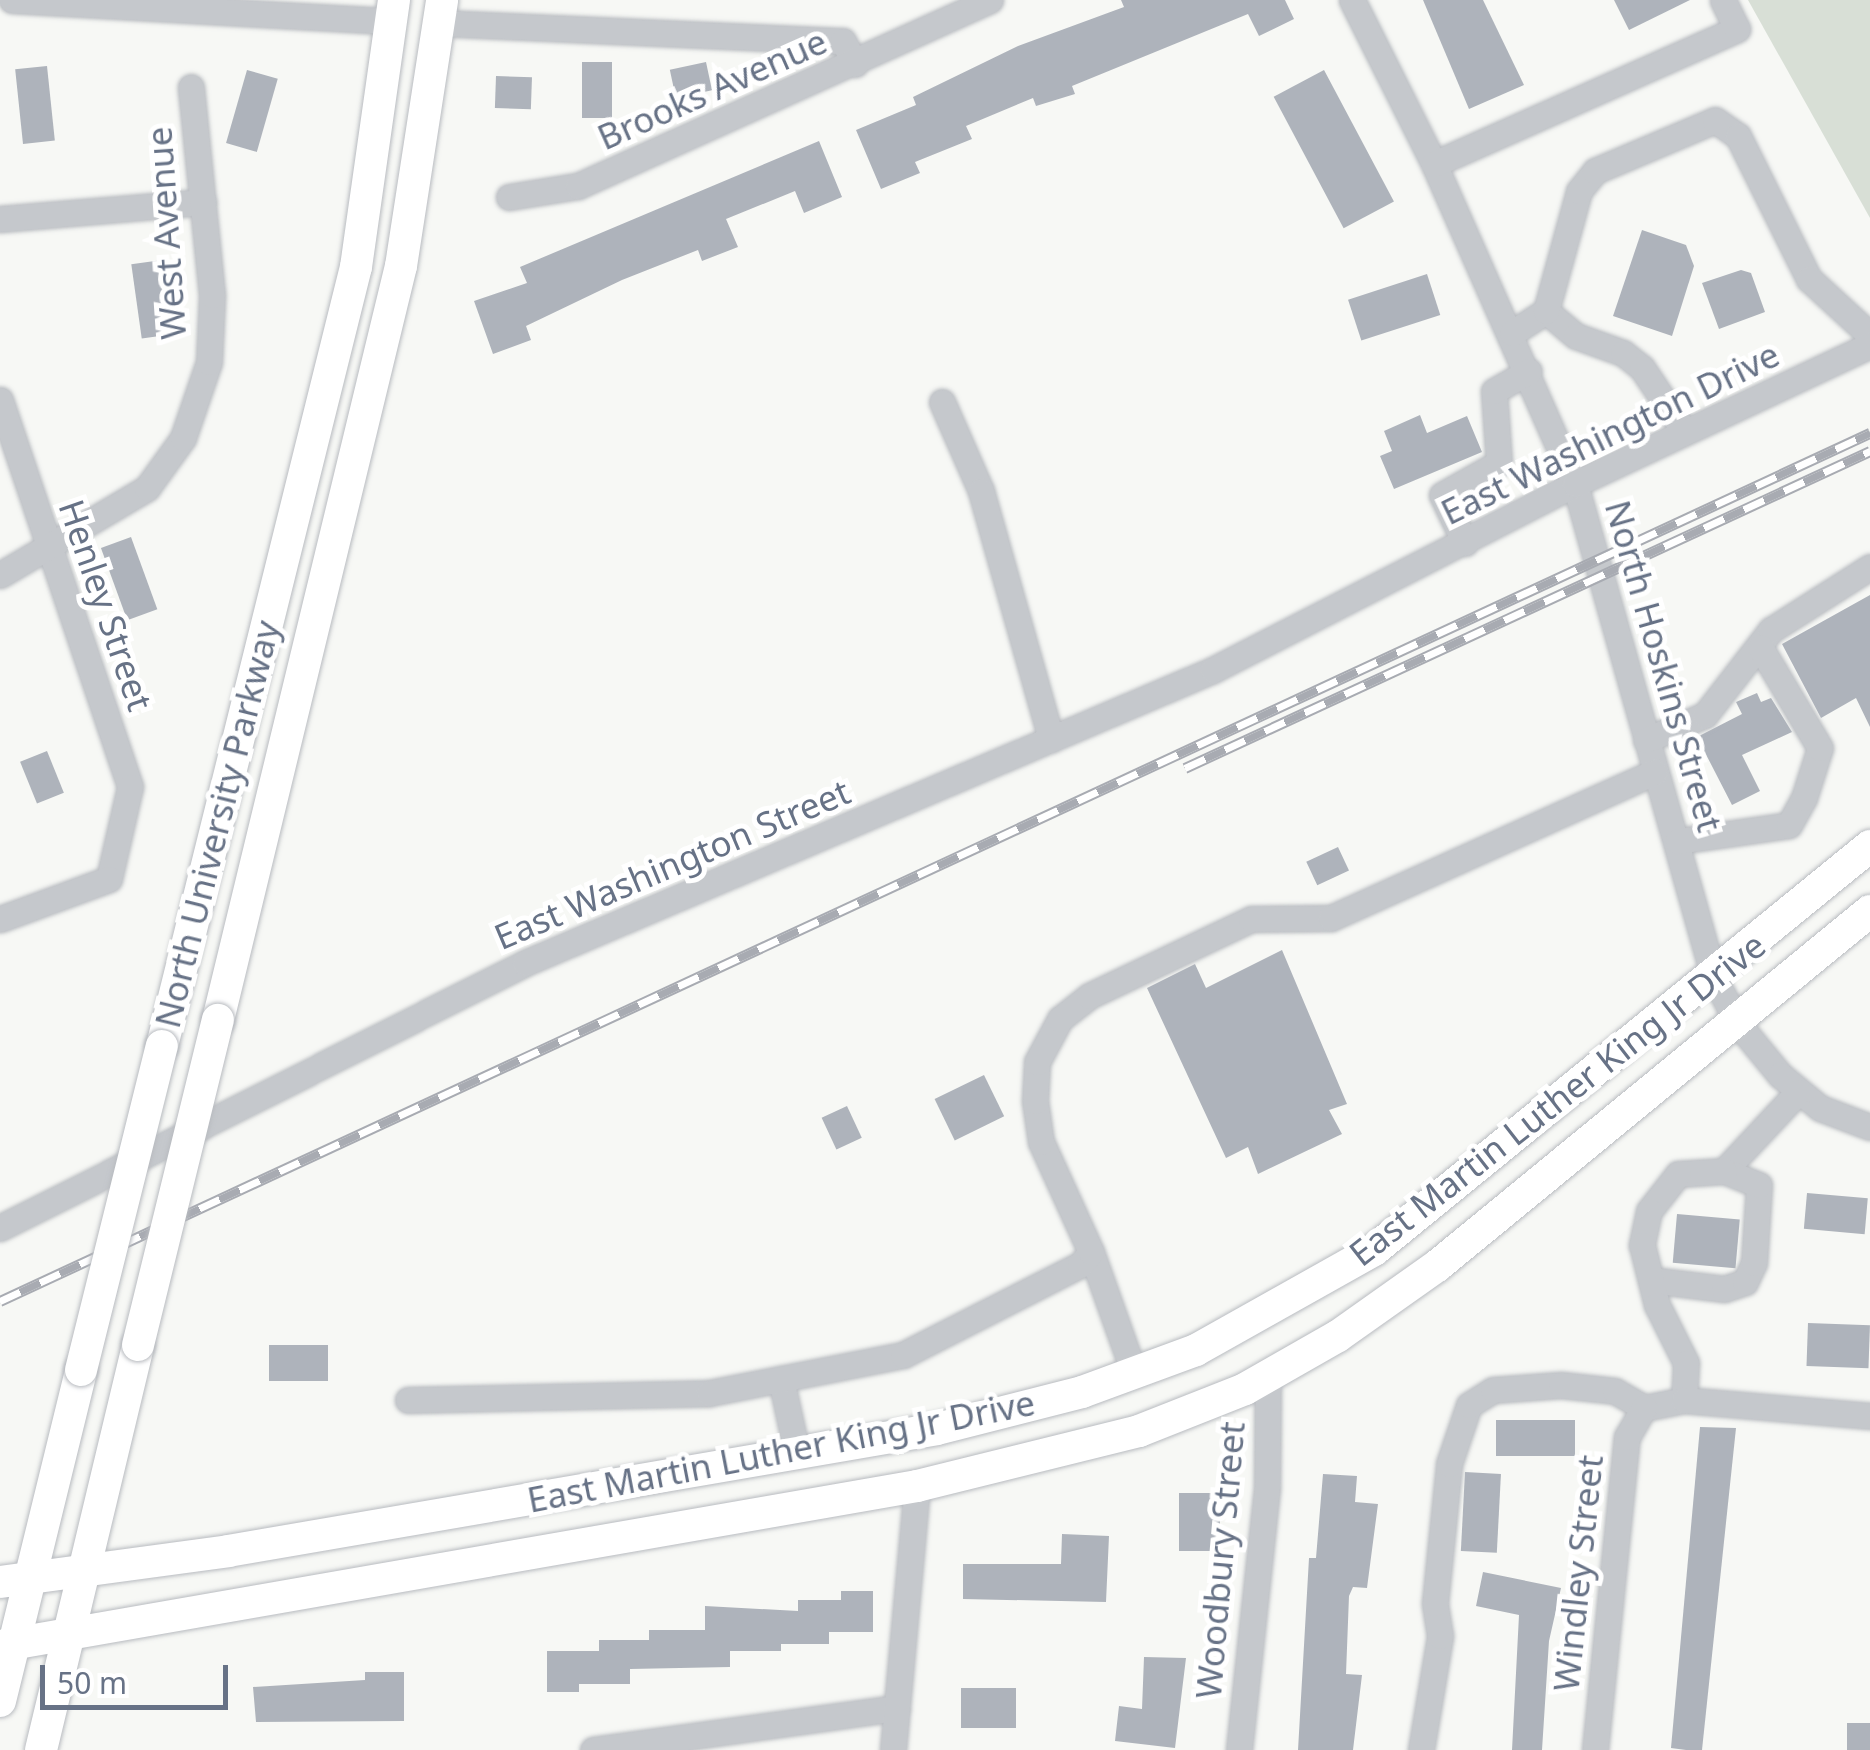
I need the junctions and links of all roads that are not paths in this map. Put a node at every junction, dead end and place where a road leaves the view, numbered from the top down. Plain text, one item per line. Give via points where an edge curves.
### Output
1 (12, 0) edge
2 (990, 0) edge
3 (1352, 0) edge
4 (1723, 0) edge
5 (393, 10) edge
6 (441, 12) edge
7 (854, 64) junction
8 (191, 87) dead end
9 (1434, 164) junction
10 (509, 197) dead end
11 (203, 202) junction
12 (0, 218) edge
13 (1546, 311) junction
14 (1512, 333) junction
15 (1870, 335) edge
16 (1870, 345) edge
17 (1529, 371) junction
18 (0, 400) edge
19 (942, 402) dead end
20 (1685, 432) junction
21 (1575, 484) junction
22 (1465, 543) junction
23 (47, 544) junction
24 (1870, 566) edge
25 (0, 574) edge
26 (1382, 585) joint
27 (1760, 647) junction
28 (1051, 739) junction
29 (1646, 740) junction
30 (1655, 772) junction
31 (1678, 841) junction
32 (1870, 846) edge
33 (1870, 911) edge
34 (0, 919) edge
35 (1714, 978) junction
36 (1739, 1024) junction
37 (1798, 1092) junction
38 (1870, 1126) edge
39 (1724, 1171) junction
40 (0, 1228) edge
41 (1091, 1252) junction
42 (1651, 1280) junction
43 (1134, 1373) junction
44 (1268, 1375) junction
45 (781, 1379) junction
46 (408, 1400) dead end
47 (1684, 1400) junction
48 (1644, 1408) junction
49 (1870, 1416) edge
50 (796, 1453) junction
51 (917, 1486) junction
52 (84, 1567) junction
53 (15, 1578) edge
54 (66, 1635) junction
55 (6, 1645) edge
56 (0, 1701) edge
57 (897, 1708) junction
58 (41, 1750) edge
59 (594, 1750) edge
60 (893, 1750) edge
61 (1239, 1750) edge
62 (1422, 1750) edge
63 (1595, 1750) edge

1 - 5 street
2 - 7 street, Brooks Avenue
3 - 9 street, North Hoskins Street
4 - 9 street via 1738,29
5 - 53 main road, North University Parkway, bridge via 356,266 81,1370
6 - 7 street via 843,41
6 - 52 main road, North University Parkway, bridge via 382,354
7 - 10 street, Brooks Avenue via 578,186
8 - 11 street, West Avenue
9 - 14 street, North Hoskins Street
11 - 12 street
11 - 23 street, West Avenue via 212,295 208,362 183,438 147,488
13 - 14 street
13 - 15 street via 1579,191 1595,171 1715,120 1738,136 1809,279
13 - 20 street via 1576,336 1624,353 1642,368
14 - 17 street, North Hoskins Street
16 - 20 street, East Washington Drive
17 - 21 street, North Hoskins Street
17 - 22 street via 1494,391 1499,464 1442,495
18 - 23 street, Henley Street
19 - 28 street via 981,492
20 - 21 street, East Washington Drive
21 - 22 street, East Washington Drive
21 - 29 street, North Hoskins Street
22 - 26 street, East Washington Drive
23 - 25 street, West Avenue via 25,565
23 - 34 street, Henley Street via 128,774 123,836 109,880
24 - 27 street via 1800,607
26 - 28 street, East Washington Street via 1213,670
27 - 29 street via 1720,688 1705,715
27 - 31 street via 1820,748 1788,825
28 - 40 street, East Washington Street via 525,963
29 - 30 street, North Hoskins Street
30 - 31 street, North Hoskins Street
30 - 41 street via 1331,918 1252,919 1088,996 1060,1019 1038,1062 1035,1100 1041,1142
31 - 35 street, North Hoskins Street
32 - 35 main road, East Martin Luther King Jr Drive
33 - 36 main road, East Martin Luther King Jr Drive
35 - 36 street, North Hoskins Street
35 - 43 main road, East Martin Luther King Jr Drive via 1374,1250 1258,1318
36 - 37 street, North Hoskins Street
36 - 44 main road, East Martin Luther King Jr Drive via 1436,1266
37 - 38 street
37 - 39 street
39 - 42 street via 1678,1174 1648,1212 1642,1245
39 - 42 street via 1760,1185 1754,1263 1744,1282 1724,1289
41 - 43 street
41 - 45 street via 1080,1265 903,1355
42 - 47 street via 1686,1363
43 - 50 main road, East Martin Luther King Jr Drive via 937,1429
44 - 51 main road, East Martin Luther King Jr Drive via 1139,1431
44 - 61 street, Woodbury Street via 1267,1488
45 - 46 street via 642,1398
45 - 50 street
47 - 48 street
47 - 49 street
48 - 62 street via 1615,1391 1561,1386 1493,1390 1469,1405 1449,1464 1435,1603 1440,1636
48 - 63 street, Windley Street via 1627,1437
50 - 52 main road, East Martin Luther King Jr Drive via 228,1551
51 - 54 main road, East Martin Luther King Jr Drive
51 - 57 street
52 - 53 main road, East Martin Luther King Jr Drive
52 - 54 main road, North University Parkway
53 - 55 main road, North University Parkway
54 - 55 main road, East Martin Luther King Jr Drive
54 - 58 main road, North University Parkway
55 - 56 main road, North University Parkway
57 - 59 street
57 - 60 street

